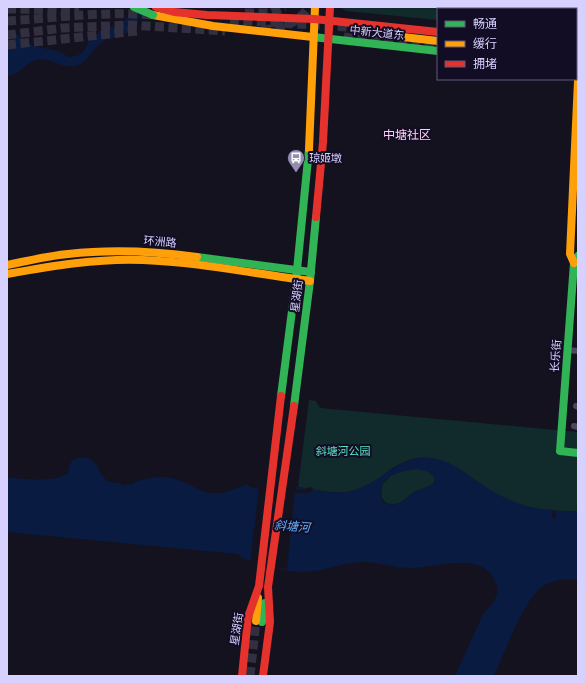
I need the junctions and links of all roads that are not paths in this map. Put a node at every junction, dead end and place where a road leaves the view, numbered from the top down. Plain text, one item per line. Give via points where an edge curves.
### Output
1 (134, 7) edge
2 (315, 7) edge
3 (330, 7) edge
4 (155, 11) edge
5 (314, 19) junction
6 (330, 21) junction
7 (437, 32) edge
8 (313, 37) junction
9 (402, 37) dead end
10 (329, 39) junction
11 (437, 41) edge
12 (437, 51) edge
13 (578, 81) edge
14 (576, 258) edge
15 (7, 265) edge
16 (297, 270) junction
17 (310, 272) junction
18 (7, 274) edge
19 (296, 280) junction
20 (310, 281) junction
21 (568, 350) junction
22 (578, 351) edge
23 (578, 453) edge
24 (259, 586) junction
25 (268, 587) junction
26 (242, 676) edge
27 (264, 676) edge

1 - 4 main road, bridge
2 - 5 main road, 星湖街
3 - 6 main road, 星湖街
4 - 5 main road
4 - 8 main road via 203,26
5 - 6 main road, 中新大道东
5 - 8 main road, 星湖街
6 - 7 main road, 中新大道东
6 - 10 main road, 星湖街
8 - 10 main road, 中新大道东
8 - 16 main road, 星湖街 via 310,141
9 - 11 main road
10 - 12 main road, 中新大道东
10 - 17 main road, 星湖街 via 323,142
13 - 14 main road, 长乐街
14 - 21 main road, 长乐街
15 - 16 main road, 环洲路 via 67,254 144,251
16 - 17 main road, 环洲路
16 - 19 main road, 星湖街
17 - 20 main road, 星湖街
18 - 19 main road, 环洲路 via 68,263 144,260
19 - 20 main road, 环洲路
19 - 24 main road, 星湖街
20 - 25 main road, 星湖街
21 - 22 street
21 - 23 main road, 长乐街 via 560,451
24 - 25 main road, 星湖街 via 259,621
24 - 26 main road, 星湖街 via 248,617
25 - 27 main road, 星湖街 via 270,622

